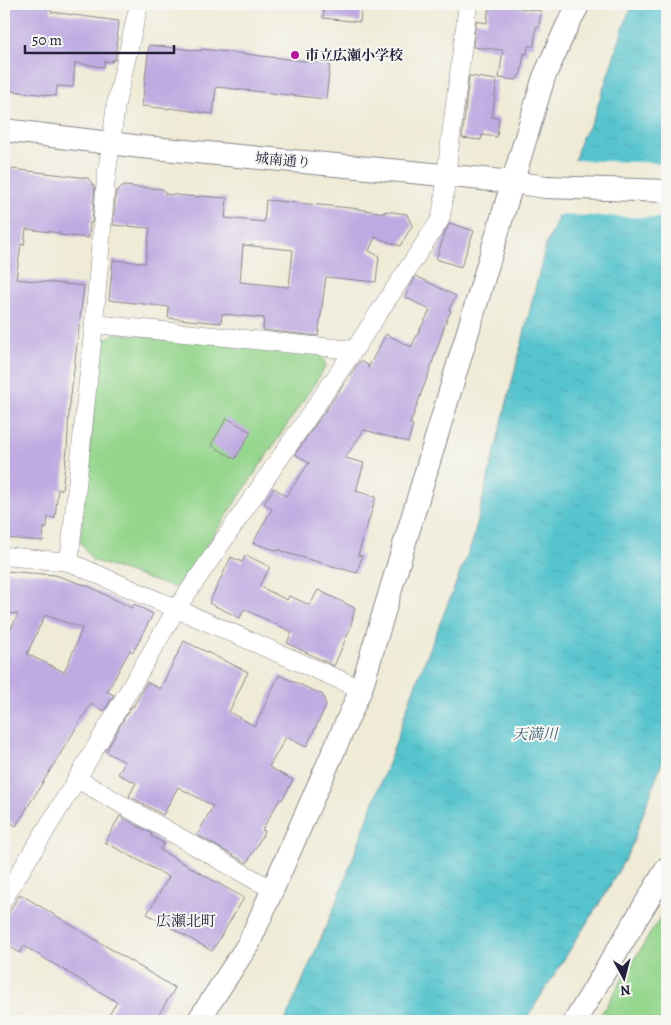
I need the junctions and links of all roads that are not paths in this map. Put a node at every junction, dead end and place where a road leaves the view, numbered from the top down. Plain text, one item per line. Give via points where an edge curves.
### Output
1 (139, 4) edge
2 (468, 4) edge
3 (579, 4) edge
4 (4, 130) edge
5 (111, 143) junction
6 (446, 176) junction
7 (512, 182) junction
8 (667, 191) edge
9 (94, 324) junction
10 (354, 350) junction
11 (4, 556) edge
12 (69, 562) junction
13 (177, 608) junction
14 (361, 689) junction
15 (77, 779) junction
16 (667, 868) edge
17 (273, 888) junction
18 (4, 898) edge
19 (198, 1021) edge
20 (575, 1021) edge

1 - 5 street via 116,104
2 - 6 street
3 - 7 street via 544,77
4 - 5 street, 城南通り
5 - 6 street, 城南通り
5 - 9 street
6 - 7 street, 城南通り
6 - 10 street via 440,220
7 - 8 street, 城南通り via 546,187
7 - 14 street
9 - 10 street
9 - 12 street
10 - 13 street
11 - 12 street
12 - 13 street
13 - 14 street
13 - 15 street
14 - 17 street
15 - 17 street
15 - 18 street
16 - 20 street
17 - 19 street via 249,943

